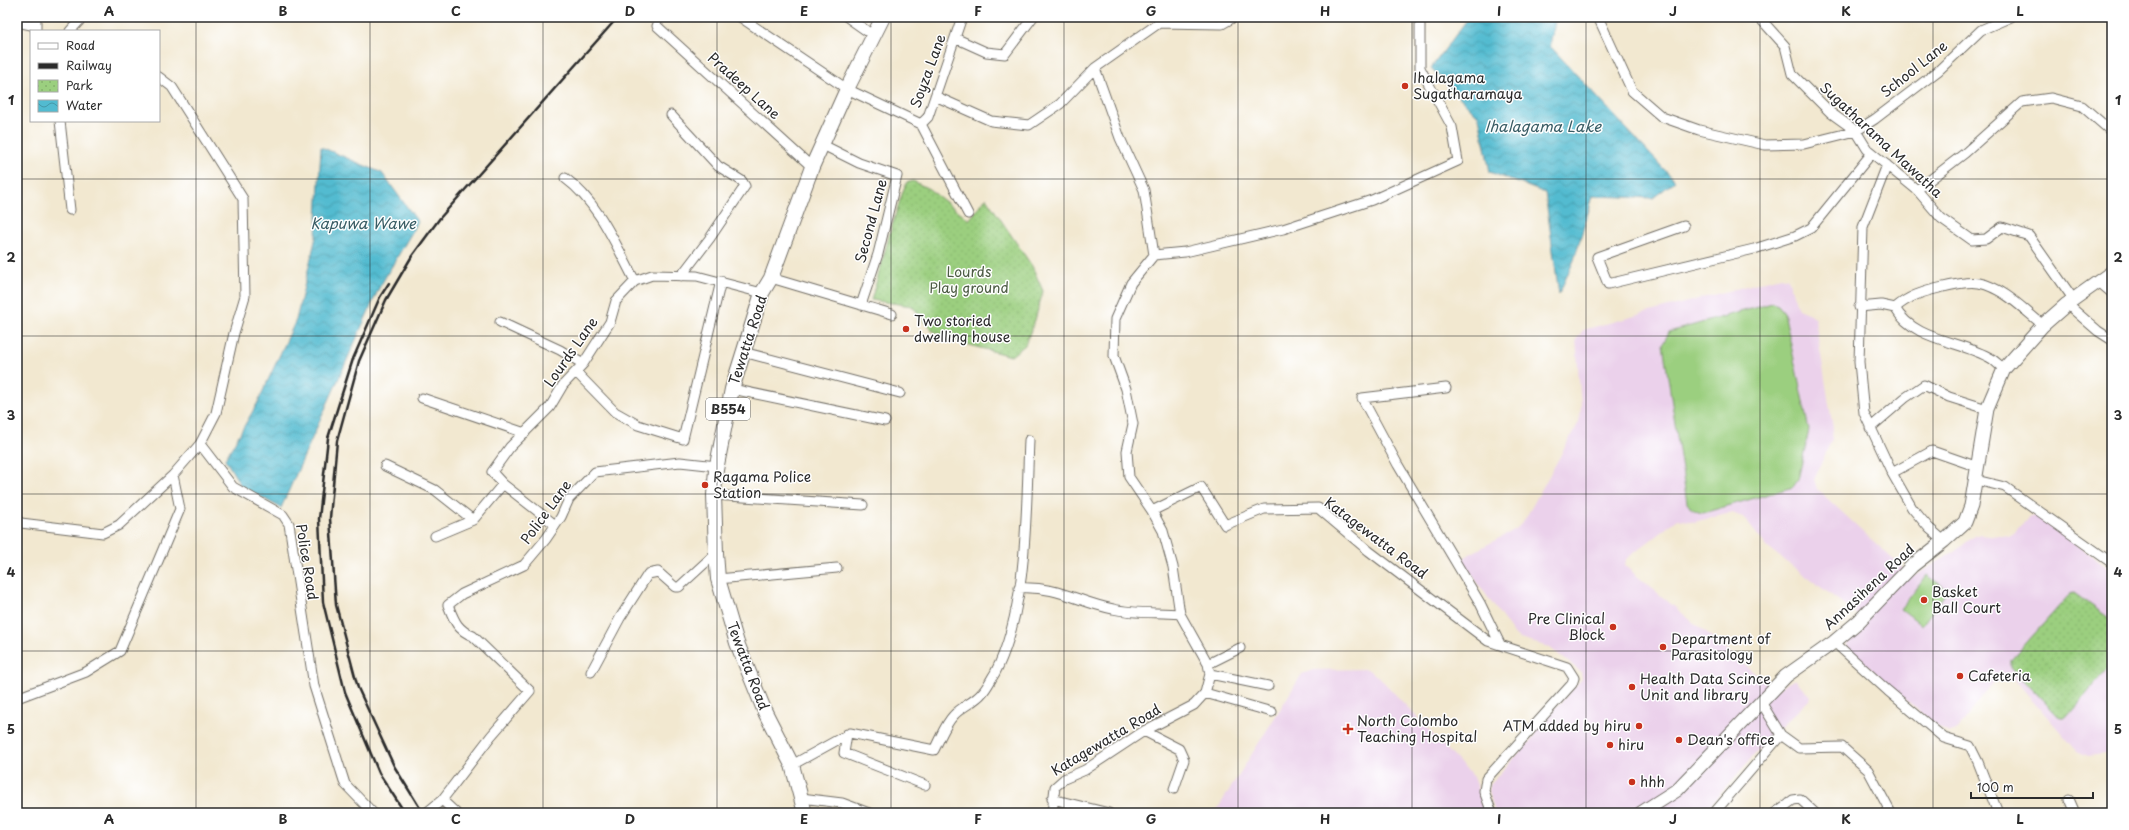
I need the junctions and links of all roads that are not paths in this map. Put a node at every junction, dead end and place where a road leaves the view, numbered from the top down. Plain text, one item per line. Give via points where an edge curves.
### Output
1 (83, 17) edge
2 (740, 17) edge
3 (847, 17) edge
4 (883, 17) edge
5 (962, 17) edge
6 (1033, 17) edge
7 (1234, 17) edge
8 (1420, 17) edge
9 (1598, 17) edge
10 (1759, 17) edge
11 (2011, 17) edge
12 (17, 22) edge
13 (36, 25) edge
14 (656, 26) dead end
15 (71, 30) edge
16 (874, 36) junction
17 (955, 38) junction
18 (1095, 68) junction
19 (160, 78) edge
20 (847, 89) junction
21 (935, 96) junction
22 (672, 115) dead end
23 (60, 122) edge
24 (921, 124) junction
25 (1856, 131) junction
26 (2112, 132) edge
27 (823, 145) junction
28 (1872, 153) junction
29 (1887, 165) junction
30 (812, 167) junction
31 (565, 178) dead end
32 (1917, 190) junction
33 (70, 210) dead end
34 (968, 214) dead end
35 (1684, 226) dead end
36 (1154, 255) junction
37 (2112, 272) edge
38 (681, 276) junction
39 (771, 278) junction
40 (635, 281) junction
41 (721, 281) junction
42 (2099, 282) junction
43 (762, 293) junction
44 (2112, 293) edge
45 (2071, 302) junction
46 (860, 305) junction
47 (1859, 307) junction
48 (1895, 308) junction
49 (892, 314) dead end
50 (500, 322) dead end
51 (2043, 325) junction
52 (2112, 340) edge
53 (743, 352) junction
54 (583, 364) junction
55 (2004, 369) junction
56 (576, 372) junction
57 (1446, 388) dead end
58 (732, 389) junction
59 (900, 393) dead end
60 (422, 398) dead end
61 (1987, 409) junction
62 (885, 421) dead end
63 (1870, 428) junction
64 (525, 433) junction
65 (1029, 440) dead end
66 (200, 444) junction
67 (385, 466) dead end
68 (718, 466) junction
69 (1892, 473) junction
70 (1977, 473) junction
71 (173, 475) junction
72 (503, 484) junction
73 (714, 495) junction
74 (863, 505) dead end
75 (1152, 511) junction
76 (17, 520) edge
77 (473, 520) junction
78 (554, 524) junction
79 (436, 536) dead end
80 (1944, 541) junction
81 (716, 553) junction
82 (2112, 562) edge
83 (838, 568) dead end
84 (718, 579) junction
85 (1019, 588) junction
86 (1180, 614) junction
87 (1834, 642) junction
88 (1500, 644) junction
89 (1240, 648) dead end
90 (1209, 669) junction
91 (591, 672) dead end
92 (1268, 686) dead end
93 (1205, 693) junction
94 (17, 698) edge
95 (1761, 702) junction
96 (1272, 712) dead end
97 (1144, 731) junction
98 (847, 734) junction
99 (1782, 736) junction
100 (792, 765) junction
101 (925, 785) dead end
102 (1174, 789) dead end
103 (801, 798) junction
104 (1052, 799) junction
105 (2069, 799) dead end
106 (442, 800) junction
107 (373, 813) edge
108 (426, 813) edge
109 (456, 813) edge
110 (805, 813) edge
111 (869, 813) edge
112 (1052, 813) edge
113 (1109, 813) edge
114 (1492, 813) edge
115 (1641, 813) edge
116 (1714, 813) edge
117 (1775, 813) edge
118 (1815, 813) edge
119 (1892, 813) edge
120 (1998, 813) edge
121 (2075, 813) edge

1 - 15 street
2 - 20 street, Soyza Lane
3 - 16 street
4 - 16 main road, Tewatta Road / B554
5 - 17 street, Soyza Lane
6 - 17 street via 1005,54 986,52
7 - 18 street via 1222,24 1159,23
8 - 36 street via 1420,68 1452,127 1458,162 1372,200 1283,229 1185,252
9 - 25 street, School Lane via 1632,91 1662,118 1699,130 1765,145 1804,144
10 - 25 street, Sugatharama Mawatha via 1785,46 1792,74 1831,113
11 - 25 street, School Lane via 1981,30 1938,70
12 - 13 street
14 - 30 street, Pradeep Lane
16 - 20 main road, Tewatta Road / B554
17 - 21 street, Soyza Lane
18 - 21 street via 1060,104 1030,125 991,121
18 - 36 street via 1120,138 1144,190
19 - 66 street via 172,87 243,200 245,296 216,413
20 - 24 street, Soyza Lane
20 - 27 main road, Tewatta Road / B554
21 - 24 street, Soyza Lane via 928,117
22 - 38 street via 718,166 742,181 745,186
23 - 33 street
24 - 34 street
25 - 28 street, Sugatharama Mawatha
26 - 32 street via 2082,106 2051,98 2022,102
27 - 30 main road, Tewatta Road / B554
27 - 46 street, Second Lane via 859,163 897,176 878,254
28 - 29 street, Sugatharama Mawatha
28 - 35 street via 1811,228 1795,236 1754,249 1608,284 1597,257
29 - 32 street, Sugatharama Mawatha
29 - 47 street via 1863,227
30 - 39 main road, Tewatta Road / B554
31 - 40 street via 580,189 606,226
32 - 45 street, Sugatharama Mawatha via 1941,218 1972,240 1986,239 2002,227 2028,236
36 - 75 street via 1131,284 1115,319 1114,356 1126,389 1133,424 1127,451 1129,477
37 - 42 street, Annasihena Road
38 - 40 street via 652,276
38 - 41 street
39 - 43 main road, Tewatta Road / B554
39 - 46 street
40 - 54 street, Lourds Lane via 616,301 610,322
41 - 43 street
41 - 56 street via 683,438 638,425 615,412
42 - 44 street
42 - 45 street, Annasihena Road
43 - 53 main road, Tewatta Road / B554
45 - 51 street, Annasihena Road
45 - 52 street via 2098,331
46 - 49 street
47 - 48 street via 1881,304
47 - 63 street via 1859,362 1864,413
48 - 51 street via 1905,299 1923,292 1950,285 1979,283 2006,295
48 - 55 street via 1902,319 1918,330 1992,359
50 - 54 street via 560,350
51 - 55 street, Annasihena Road
53 - 58 main road, Tewatta Road / B554
53 - 59 street
54 - 56 street, Lourds Lane
55 - 61 street, Annasihena Road
56 - 64 street, Lourds Lane via 563,385 550,407
57 - 88 street via 1362,398 1398,466 1480,602
58 - 62 street
58 - 68 main road, Tewatta Road / B554
60 - 64 street
61 - 63 street via 1924,385
61 - 70 street, Annasihena Road
63 - 69 street
64 - 72 street, Lourds Lane via 510,447 492,472
65 - 85 street via 1023,560
66 - 71 street
66 - 107 street, Police Road via 233,487 283,515 289,524 314,686 345,784
67 - 77 street via 435,490
68 - 73 main road, Tewatta Road / B554
68 - 78 street, Police Lane via 680,462 595,472 569,499 561,517
69 - 70 street via 1932,451
69 - 80 street via 1912,508
70 - 80 street, Annasihena Road via 1971,506 1965,522
70 - 82 street via 2005,487
71 - 76 street via 119,525 103,533 21,523
71 - 94 street via 180,509 120,651 86,672
72 - 77 street
72 - 78 street, Lourds Lane
73 - 74 street
73 - 81 main road, Tewatta Road / B554
75 - 86 street via 1163,531 1173,567
75 - 88 street, Katagewatta Road via 1201,487 1225,525 1264,509 1318,508 1369,552 1475,631
77 - 79 street
78 - 106 street, Police Lane via 546,539 524,565 462,594 448,605 456,625 463,632 473,636 530,691 491,736
80 - 87 street, Annasihena Road via 1912,566 1859,621
81 - 84 main road, Tewatta Road / B554
81 - 91 street via 679,587 675,587 658,572 648,574 620,618
83 - 84 street
84 - 100 main road, Tewatta Road / B554 via 737,643 765,712
85 - 86 street via 1038,587 1056,590 1113,609
85 - 98 street via 1012,628 996,672 982,694 962,706 952,717 934,750
86 - 90 street
87 - 95 street, Annasihena Road via 1786,676
87 - 120 street via 1888,692 1944,738 1970,746
88 - 114 street, Katagewatta Road via 1567,667 1574,678 1572,684 1486,779 1484,791
89 - 90 street
90 - 92 street
90 - 93 street
93 - 96 street
93 - 97 street, Katagewatta Road via 1194,705
95 - 99 street
95 - 115 street, Annasihena Road via 1677,790
97 - 102 street via 1179,749 1184,760
97 - 104 street, Katagewatta Road via 1085,770 1064,779 1055,787
98 - 100 street
98 - 101 street via 844,753
99 - 116 street
99 - 119 street via 1799,748 1842,747 1868,770
100 - 103 main road, Tewatta Road / B554
103 - 110 main road, Tewatta Road / B554
103 - 111 street via 842,803
104 - 112 street, Katagewatta Road
104 - 113 street
105 - 121 street
106 - 108 street
106 - 109 street
117 - 118 street via 1793,800 1800,799

